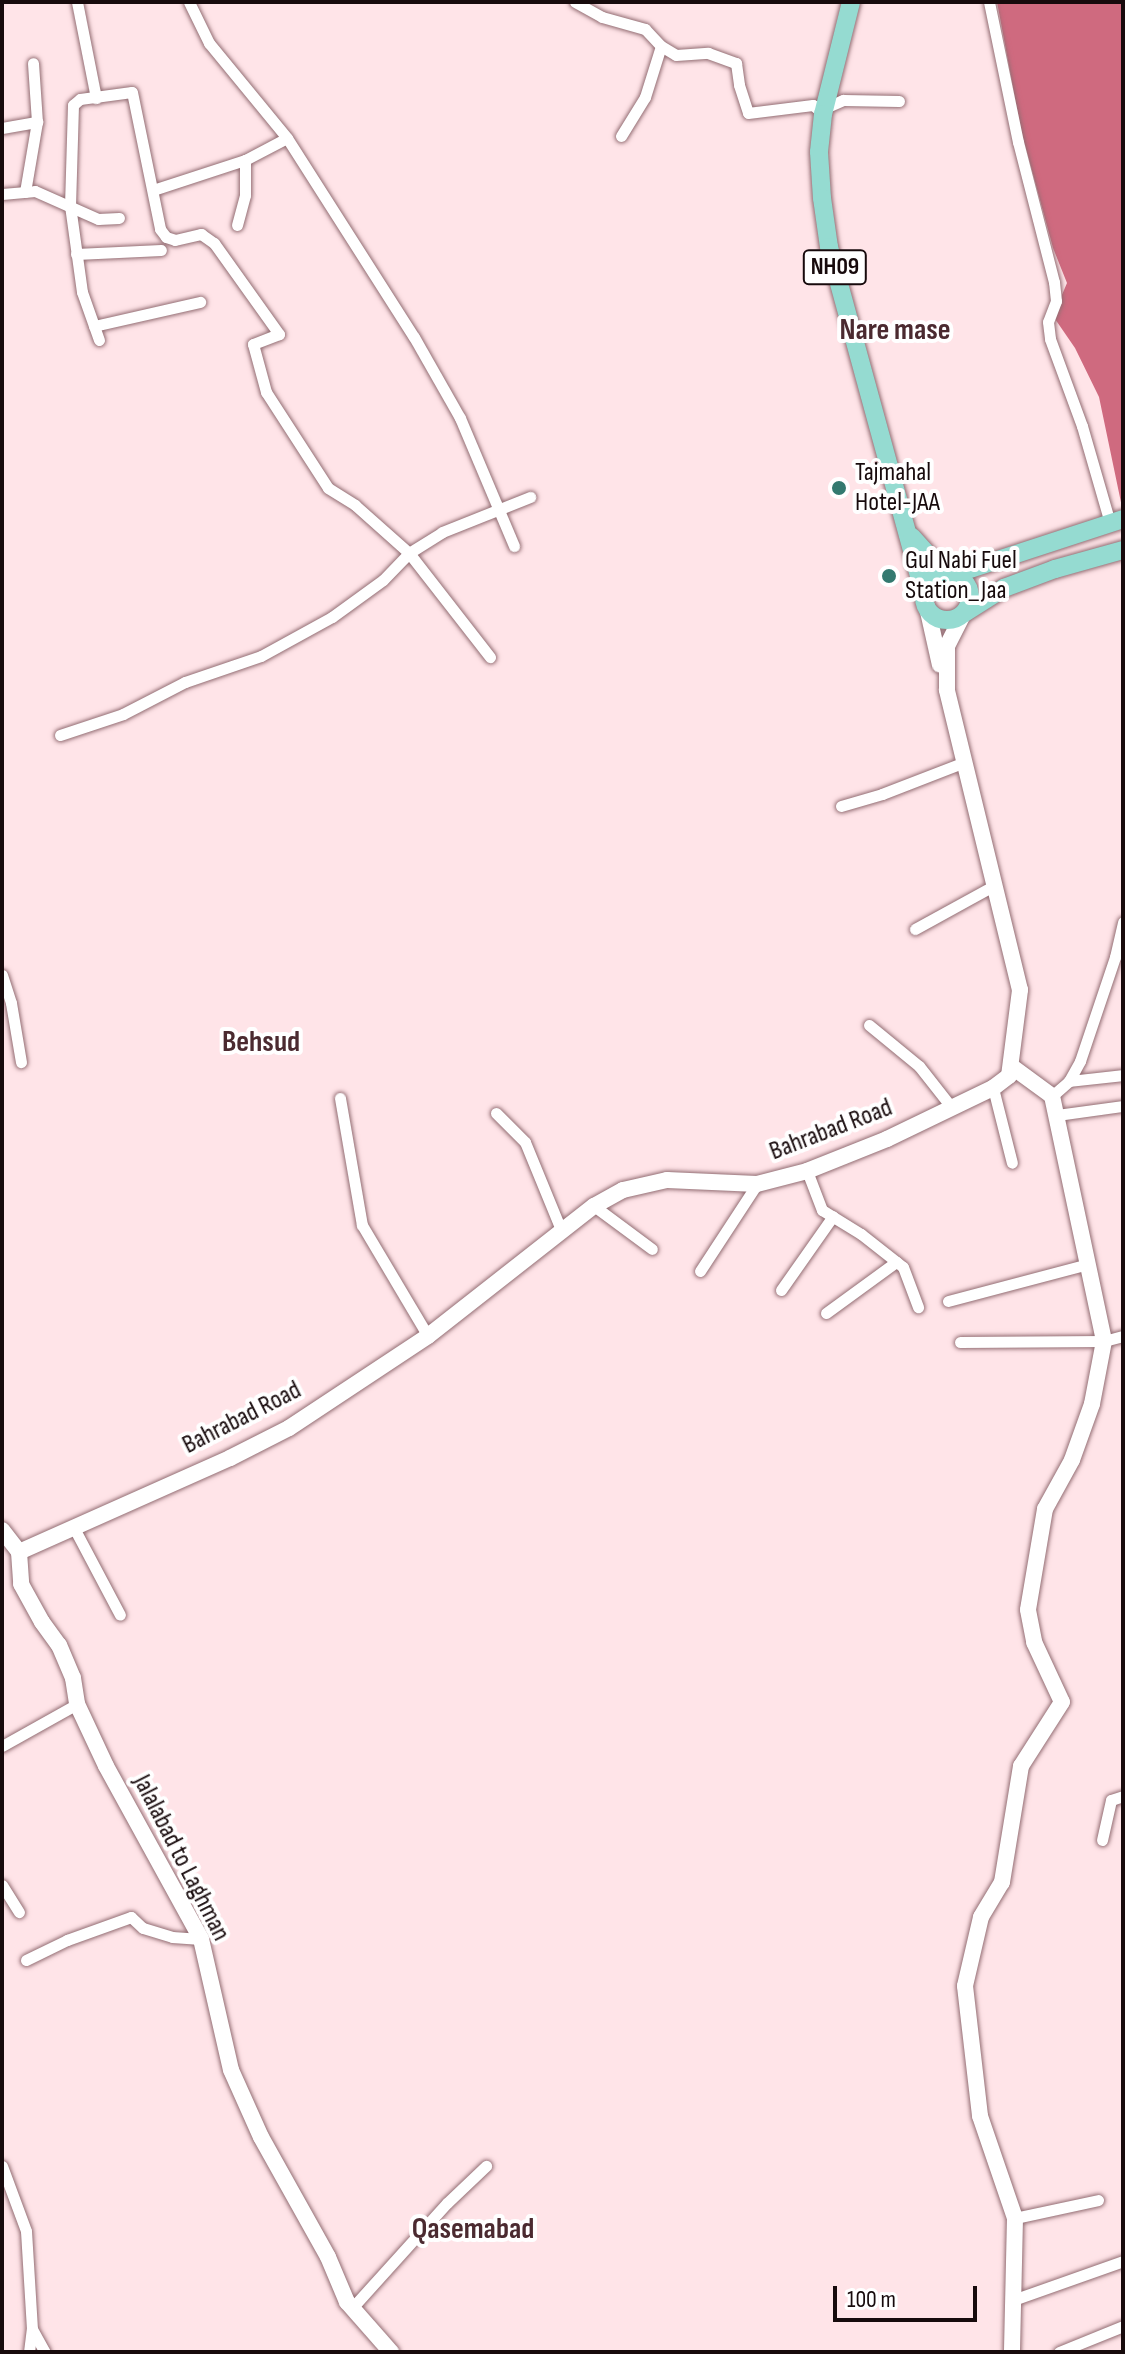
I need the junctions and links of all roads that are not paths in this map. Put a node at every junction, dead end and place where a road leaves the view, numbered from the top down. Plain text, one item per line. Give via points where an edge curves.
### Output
1 (77, 2) edge
2 (189, 2) edge
3 (575, 2) edge
4 (851, 2) edge
5 (989, 2) edge
6 (661, 46) junction
7 (33, 63) dead end
8 (96, 98) junction
9 (899, 101) dead end
10 (824, 111) junction
11 (37, 122) junction
12 (2, 128) edge
13 (621, 136) dead end
14 (287, 138) junction
15 (245, 160) junction
16 (153, 190) junction
17 (25, 192) junction
18 (2, 194) edge
19 (70, 206) junction
20 (119, 218) dead end
21 (237, 225) dead end
22 (161, 250) dead end
23 (76, 254) junction
24 (200, 302) dead end
25 (94, 326) junction
26 (99, 340) dead end
27 (530, 497) dead end
28 (498, 508) junction
29 (1117, 521) edge
30 (906, 528) junction
31 (514, 546) dead end
32 (1123, 550) edge
33 (409, 553) junction
34 (955, 574) junction
35 (926, 602) junction
36 (963, 614) junction
37 (490, 657) dead end
38 (947, 690) junction
39 (60, 735) dead end
40 (965, 762) junction
41 (841, 806) dead end
42 (995, 885) junction
43 (1123, 922) edge
44 (915, 929) dead end
45 (2, 975) edge
46 (869, 1025) dead end
47 (21, 1062) dead end
48 (1011, 1066) junction
49 (1123, 1075) edge
50 (1069, 1081) junction
51 (993, 1088) junction
52 (1052, 1096) junction
53 (340, 1098) dead end
54 (1123, 1106) edge
55 (952, 1108) junction
56 (496, 1113) dead end
57 (1057, 1115) junction
58 (1012, 1163) dead end
59 (807, 1171) junction
60 (757, 1184) junction
61 (594, 1206) junction
62 (833, 1216) junction
63 (562, 1232) junction
64 (652, 1249) dead end
65 (896, 1262) junction
66 (1088, 1264) junction
67 (700, 1271) dead end
68 (781, 1290) dead end
69 (948, 1301) dead end
70 (918, 1307) dead end
71 (826, 1313) dead end
72 (428, 1336) junction
73 (1123, 1336) edge
74 (1104, 1341) junction
75 (960, 1342) dead end
76 (74, 1528) junction
77 (8, 1542) edge
78 (120, 1615) dead end
79 (77, 1704) junction
80 (2, 1746) edge
81 (1123, 1796) edge
82 (1102, 1840) dead end
83 (2, 1885) edge
84 (19, 1912) dead end
85 (201, 1939) junction
86 (26, 1960) dead end
87 (2, 2166) edge
88 (486, 2166) dead end
89 (1098, 2200) dead end
90 (1015, 2218) junction
91 (1123, 2261) edge
92 (1013, 2300) junction
93 (352, 2308) junction
94 (1123, 2326) edge
95 (32, 2329) junction
96 (29, 2352) edge
97 (45, 2352) edge
98 (391, 2352) edge
99 (1012, 2352) edge
100 (1059, 2352) edge

1 - 8 street
2 - 14 street via 209,43
3 - 6 street via 602,17 645,29
4 - 10 main road, NH09
5 - 29 street via 1054,282 1050,339
6 - 10 street via 676,55 708,53 736,63 748,113 813,105
6 - 13 street via 645,97
7 - 11 street
8 - 16 street via 132,92
8 - 19 street via 73,105
9 - 10 street via 843,100
10 - 30 main road, NH09 via 819,152 829,247
11 - 12 street
11 - 17 street
14 - 15 street
14 - 28 street via 445,391
15 - 16 street
15 - 21 street via 245,195
16 - 33 street via 166,237 208,236 279,334 253,344 266,392 328,488
17 - 18 street
17 - 19 street
19 - 20 street via 98,219
19 - 23 street
22 - 23 street
23 - 25 street
24 - 25 street
25 - 26 street
27 - 28 street
28 - 31 street
28 - 33 street
29 - 34 main road
30 - 34 main road, NH09 via 926,556
30 - 35 main road, NH09
32 - 36 main road via 1017,583
33 - 37 street
33 - 39 street via 383,580 332,617 261,656
34 - 35 main road via 934,579
34 - 36 main road via 970,595
35 - 36 main road via 943,619
35 - 38 street
36 - 38 street via 947,646
38 - 40 street
40 - 41 street
40 - 42 street
42 - 44 street
42 - 48 street via 1020,990
43 - 50 street
45 - 47 street
46 - 55 street via 919,1066
48 - 51 street, Bahrabad Road via 1009,1076
48 - 52 street
49 - 50 street
50 - 52 street
51 - 55 street, Bahrabad Road
51 - 58 street
52 - 57 street
53 - 72 street via 362,1225
54 - 57 street
55 - 59 street, Bahrabad Road
56 - 63 street via 525,1142
57 - 66 street
59 - 60 street, Bahrabad Road
59 - 62 street via 817,1203
60 - 61 street, Bahrabad Road via 667,1180 623,1190
60 - 67 street
61 - 63 street, Bahrabad Road
61 - 64 street
62 - 65 street
62 - 68 street
63 - 72 street, Bahrabad Road
65 - 70 street via 908,1276
65 - 71 street
66 - 69 street
66 - 74 street
72 - 76 street, Bahrabad Road via 273,1437
73 - 74 street
74 - 75 street
74 - 90 street via 1092,1404 1072,1460 1045,1509 1028,1610 1034,1642 1062,1702 1021,1766 1002,1882 981,1917 965,1986 980,2116
76 - 77 street, Bahrabad Road
76 - 78 street
77 - 79 street, Jalalabad to Laghman via 21,1584 59,1645
79 - 80 street
79 - 85 street, Jalalabad to Laghman
81 - 82 street via 1111,1800
83 - 84 street
85 - 86 street via 143,1928 131,1917
85 - 93 street, Jalalabad to Laghman via 236,2081
87 - 95 street via 26,2231
88 - 93 street
89 - 90 street
90 - 92 street
91 - 92 street
92 - 99 street
93 - 98 street, Jalalabad to Laghman
94 - 100 street
95 - 96 street
95 - 97 street

